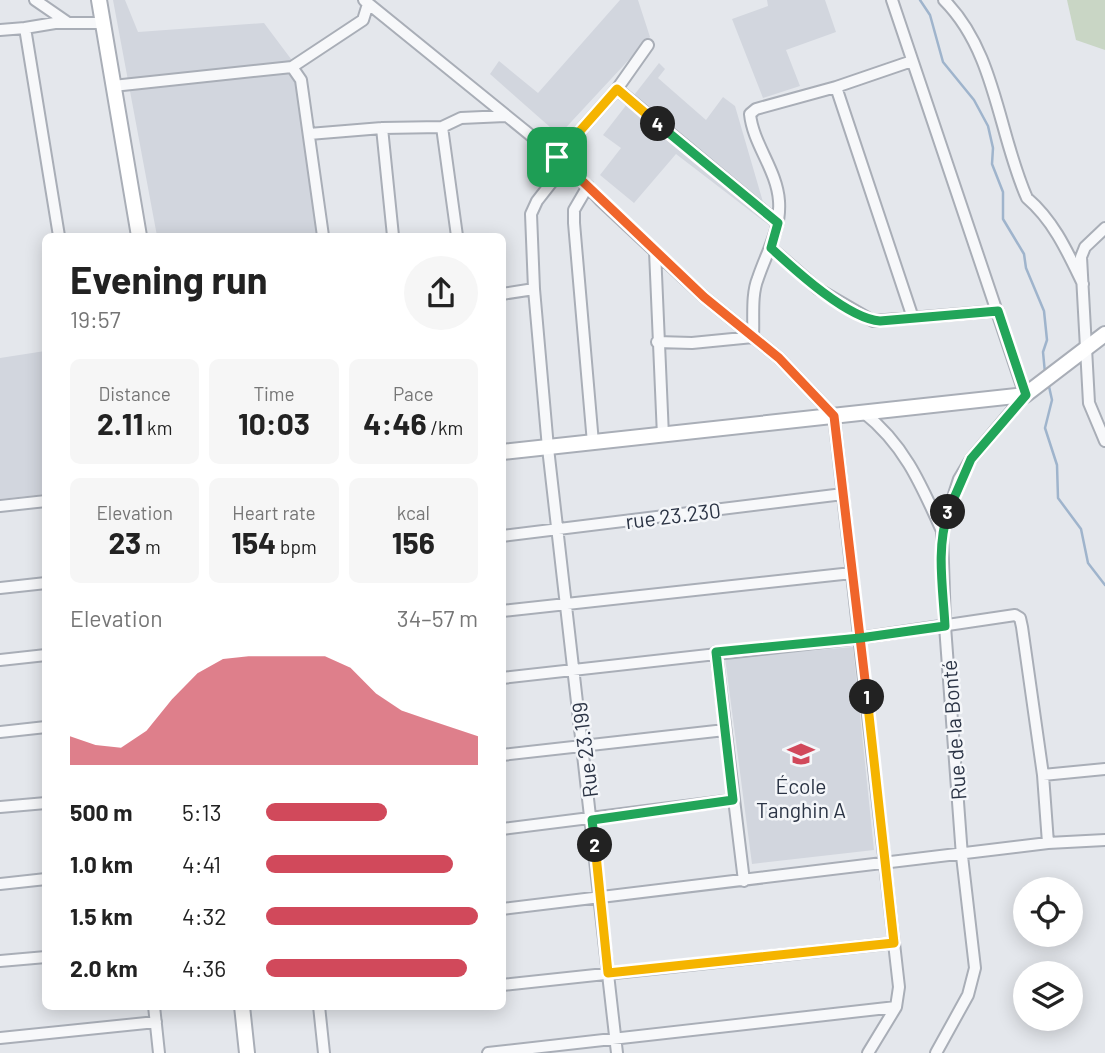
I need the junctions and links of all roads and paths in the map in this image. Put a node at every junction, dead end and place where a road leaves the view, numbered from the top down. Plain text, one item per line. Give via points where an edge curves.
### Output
1 (35, 0) edge
2 (99, 0) edge
3 (892, 0) edge
4 (944, 0) edge
5 (366, 2) edge
6 (67, 22) junction
7 (103, 23) junction
8 (26, 28) junction
9 (0, 30) edge
10 (648, 45) dead end
11 (912, 61) junction
12 (292, 67) junction
13 (113, 86) junction
14 (836, 88) junction
15 (617, 89) junction
16 (505, 116) junction
17 (442, 127) junction
18 (382, 128) junction
19 (309, 134) junction
20 (562, 160) junction
21 (588, 186) junction
22 (778, 223) junction
23 (1105, 228) edge
24 (60, 233) edge
25 (138, 233) edge
26 (323, 233) edge
27 (393, 233) edge
28 (457, 233) edge
29 (771, 248) junction
30 (655, 251) junction
31 (1083, 284) junction
32 (534, 289) junction
33 (506, 293) edge
34 (998, 311) junction
35 (913, 318) junction
36 (1105, 334) edge
37 (753, 337) junction
38 (657, 342) junction
39 (1086, 351) junction
40 (1029, 393) junction
41 (863, 412) junction
42 (834, 416) junction
43 (663, 436) junction
44 (1105, 439) edge
45 (593, 443) junction
46 (548, 448) junction
47 (506, 452) edge
48 (843, 494) junction
49 (42, 501) edge
50 (0, 506) edge
51 (558, 530) junction
52 (942, 530) junction
53 (506, 536) edge
54 (852, 573) junction
55 (42, 583) edge
56 (0, 588) edge
57 (568, 603) junction
58 (506, 611) edge
59 (945, 626) junction
60 (860, 638) junction
61 (716, 652) junction
62 (42, 655) edge
63 (0, 660) edge
64 (575, 669) junction
65 (506, 678) edge
66 (42, 727) edge
67 (725, 730) junction
68 (0, 732) edge
69 (582, 746) junction
70 (506, 755) edge
71 (1105, 769) edge
72 (1043, 775) junction
73 (733, 800) junction
74 (42, 803) edge
75 (0, 807) edge
76 (592, 820) junction
77 (506, 829) edge
78 (1105, 840) edge
79 (1048, 843) junction
80 (962, 856) junction
81 (886, 863) junction
82 (42, 879) edge
83 (744, 881) junction
84 (0, 884) edge
85 (601, 899) junction
86 (506, 909) edge
87 (894, 943) junction
88 (42, 957) edge
89 (0, 961) edge
90 (608, 973) junction
91 (506, 985) edge
92 (897, 1007) junction
93 (154, 1010) edge
94 (242, 1010) edge
95 (319, 1010) edge
96 (156, 1022) junction
97 (0, 1038) edge
98 (616, 1040) junction
99 (159, 1053) edge
100 (247, 1053) edge
101 (324, 1053) edge
102 (488, 1053) edge
103 (617, 1053) edge
104 (868, 1053) edge
105 (936, 1053) edge

1 - 6 street
2 - 7 street
3 - 11 street
4 - 31 street via 975,45 1027,198 1062,240
5 - 12 street via 363,20
5 - 16 street
6 - 7 street
6 - 8 street
7 - 13 street
8 - 9 street
8 - 24 street
10 - 15 street, Rue 23.199
11 - 14 street
11 - 34 street
12 - 13 street
12 - 19 street via 300,80
13 - 25 street
14 - 22 street via 756,108 750,114 776,184
14 - 35 street
15 - 20 street, Rue 23.199
15 - 22 street
16 - 17 street via 461,118
16 - 20 street
17 - 18 street
17 - 28 street
18 - 19 street
18 - 27 street
19 - 26 street
20 - 21 street
20 - 32 street, Rue 23.199 via 531,214
21 - 30 street
21 - 45 street via 574,210 574,223
22 - 29 street
23 - 31 street via 1082,251
29 - 35 street via 818,289 867,318
29 - 37 street via 757,280
30 - 37 street
30 - 38 street
31 - 39 street
32 - 33 street
32 - 46 street, Rue 23.199
34 - 35 street
34 - 40 street
36 - 39 street, Rue de la Bonté
37 - 38 street
37 - 42 street
38 - 43 street
39 - 40 street, Rue de la Bonté
39 - 44 street via 1089,403
40 - 41 street
40 - 52 street, Rue de la Bonté via 971,459 959,479
41 - 42 street
41 - 52 street via 903,451
42 - 43 street
42 - 48 street
43 - 45 street
45 - 46 street
46 - 47 street
46 - 51 street, Rue 23.199
48 - 51 street, rue 23.230
48 - 54 street
49 - 50 street
51 - 53 street, rue 23.230
51 - 57 street, Rue 23.199
52 - 59 street, Rue de la Bonté
54 - 57 street
54 - 60 street
55 - 56 street
57 - 58 street
57 - 64 street, Rue 23.199
59 - 60 street
59 - 72 street via 1008,614 1020,618
59 - 80 street, Rue de la Bonté
60 - 61 street
60 - 81 street
61 - 64 street
61 - 67 street
62 - 63 street
64 - 65 street
64 - 69 street, Rue 23.199
66 - 68 street
67 - 69 street
67 - 73 street
69 - 70 street
69 - 76 street, Rue 23.199
71 - 72 street
72 - 79 street
73 - 76 street
73 - 83 street
74 - 75 street
76 - 77 street
76 - 85 street, Rue 23.199
78 - 79 street
79 - 80 street
80 - 81 street
80 - 105 street, Rue de la Bonté via 974,982
81 - 83 street
81 - 87 street
82 - 84 street
83 - 85 street
85 - 86 street
85 - 90 street, Rue 23.199
87 - 90 street
87 - 92 street
88 - 89 street
90 - 91 street
90 - 98 street, Rue 23.199
92 - 98 street
92 - 104 street
93 - 96 street
94 - 100 street
95 - 101 street
96 - 97 street
96 - 99 street
98 - 102 street
98 - 103 street, Rue 23.199

